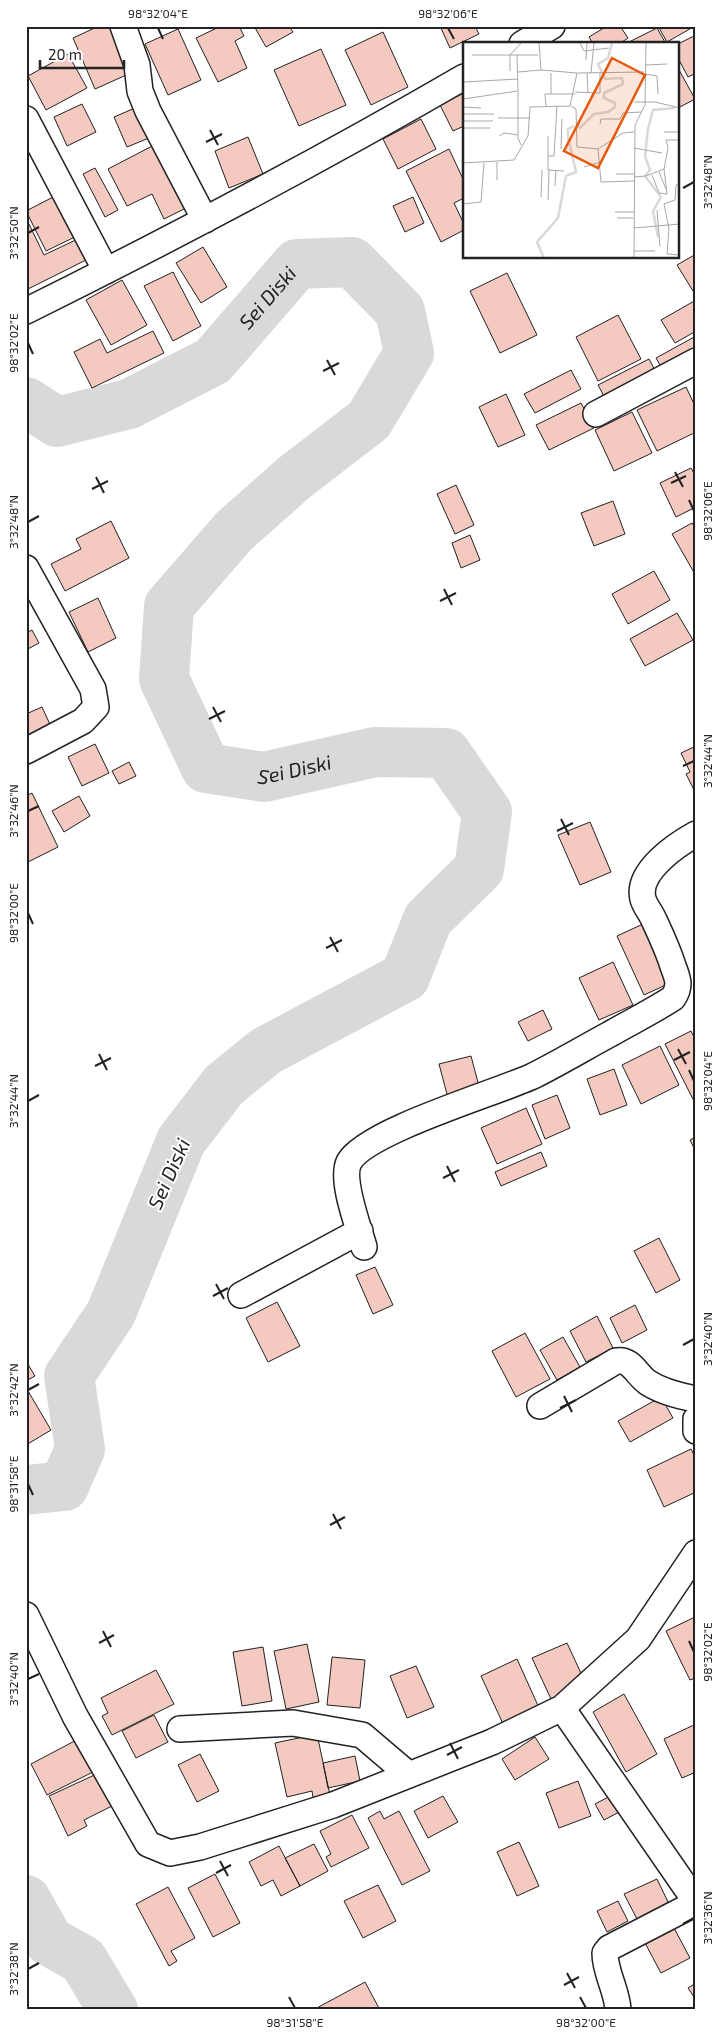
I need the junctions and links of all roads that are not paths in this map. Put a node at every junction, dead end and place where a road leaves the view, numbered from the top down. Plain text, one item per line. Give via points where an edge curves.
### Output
1 (123, 26) edge
2 (552, 26) edge
3 (525, 42) edge
4 (463, 78) edge
5 (26, 118) edge
6 (205, 220) junction
7 (106, 271) junction
8 (26, 311) edge
9 (696, 361) edge
10 (596, 414) dead end
11 (26, 568) edge
12 (26, 751) edge
13 (696, 834) edge
14 (241, 1295) dead end
15 (696, 1399) edge
16 (540, 1406) dead end
17 (696, 1419) edge
18 (696, 1431) edge
19 (696, 1553) edge
20 (26, 1614) edge
21 (562, 1708) junction
22 (180, 1729) dead end
23 (409, 1775) junction
24 (696, 1902) edge
25 (618, 2010) edge

1 - 6 street via 148,111
2 - 3 street
4 - 6 street via 369,133
5 - 7 street
6 - 7 street
7 - 8 street
9 - 10 street
11 - 12 street via 93,689 96,707 83,720
13 - 14 street via 652,868 643,884 643,899 666,946 679,984 673,998 539,1073 423,1118 355,1153 348,1165 347,1176 362,1239
15 - 16 street via 674,1396 647,1382 622,1360
17 - 18 street
19 - 21 street via 638,1639
20 - 23 street via 75,1716 148,1844 170,1853 200,1847 323,1808
21 - 23 street via 492,1742
21 - 24 street
22 - 23 street via 293,1723 362,1735
24 - 25 street via 605,1953

